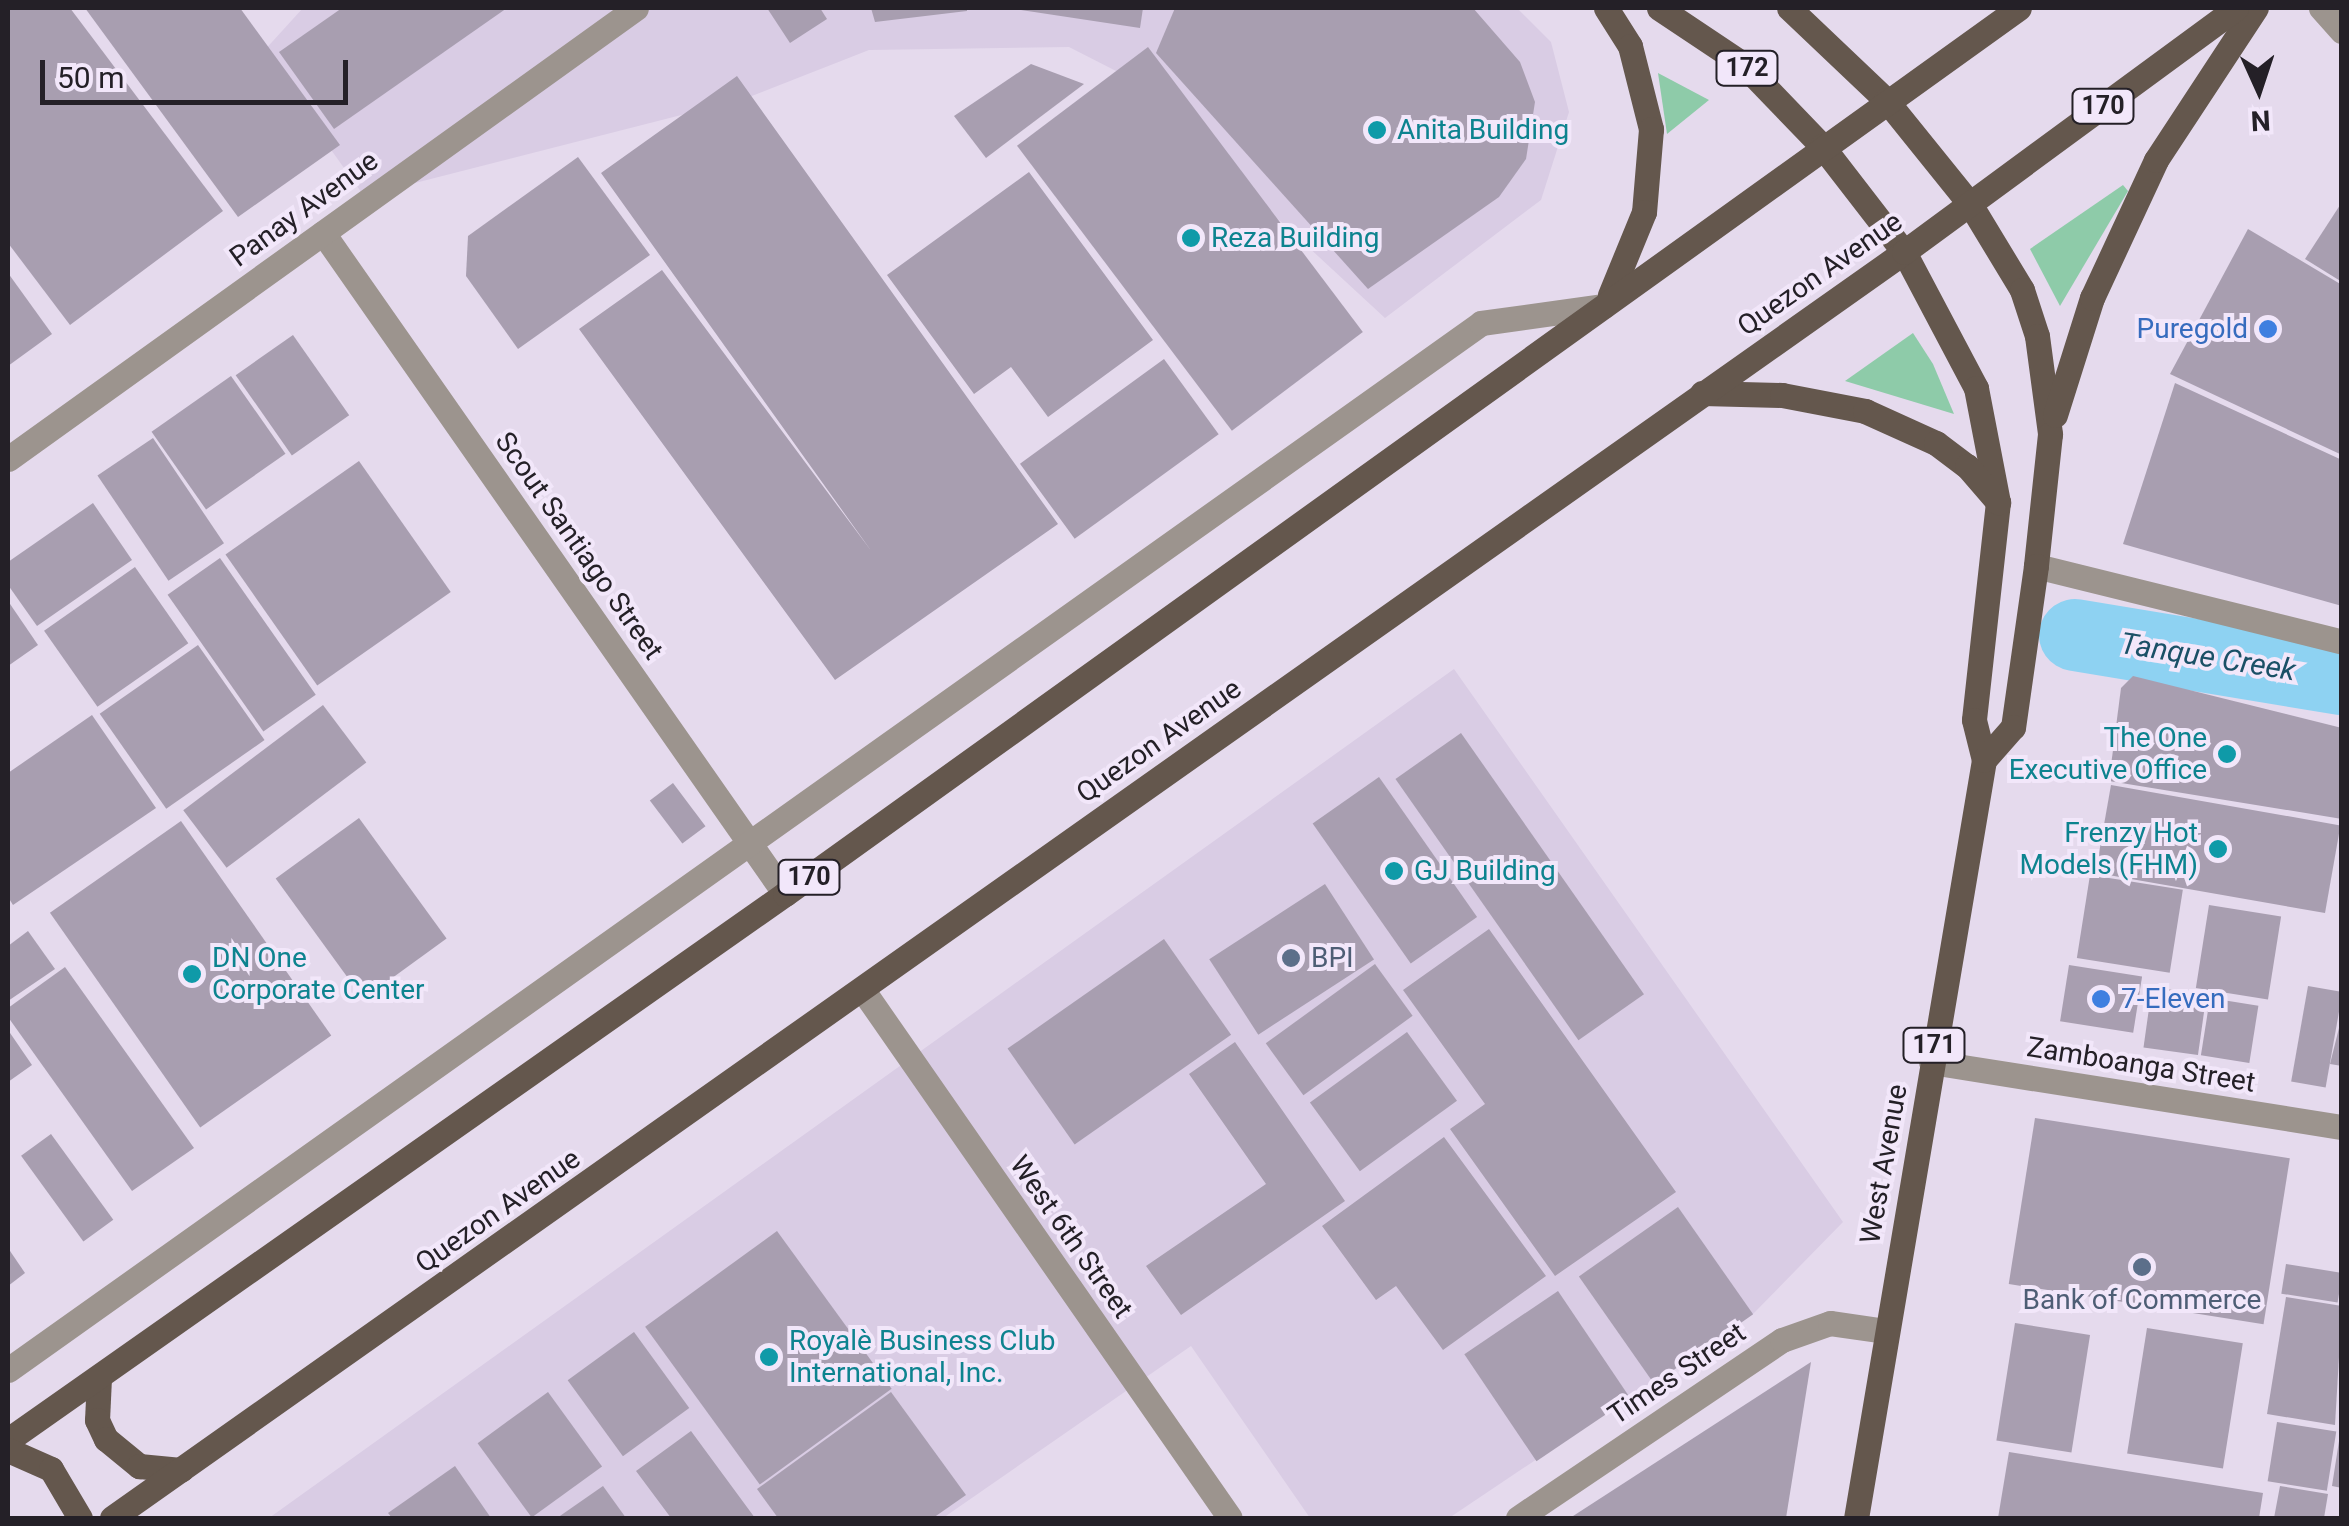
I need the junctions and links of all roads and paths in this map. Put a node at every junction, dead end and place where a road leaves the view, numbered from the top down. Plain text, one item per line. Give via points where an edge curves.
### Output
1 (636, 8) edge
2 (1606, 8) edge
3 (1658, 8) edge
4 (1790, 8) edge
5 (2019, 8) edge
6 (2236, 8) edge
7 (2256, 8) edge
8 (2321, 8) edge
9 (2342, 31) edge
10 (1886, 100) junction
11 (1822, 146) junction
12 (1970, 204) junction
13 (323, 233) junction
14 (1904, 252) junction
15 (1604, 306) junction
16 (1702, 394) junction
17 (2050, 434) junction
18 (8, 459) edge
19 (1998, 502) junction
20 (2034, 579) junction
21 (2342, 642) edge
22 (1984, 760) junction
23 (747, 840) junction
24 (785, 894) junction
25 (862, 989) junction
26 (1931, 1062) junction
27 (2342, 1127) edge
28 (1886, 1331) junction
29 (8, 1370) edge
30 (99, 1378) junction
31 (8, 1440) edge
32 (8, 1450) edge
33 (181, 1470) junction
34 (80, 1518) edge
35 (112, 1518) edge
36 (1230, 1518) edge
37 (1518, 1518) edge
38 (1856, 1518) edge

1 - 13 street, Panay Avenue
2 - 15 main road via 1630,46 1651,129 1640,228
3 - 11 main road, 172 via 1743,64
4 - 10 main road, 172
5 - 10 main road, 170
6 - 12 main road, Quezon Avenue / 170
7 - 17 main road via 2156,160 2109,254
8 - 9 street
10 - 11 main road, 170
10 - 12 main road, West Avenue
11 - 14 main road, West Avenue
11 - 15 main road, 170
12 - 14 main road, Quezon Avenue / 170
12 - 17 main road, West Avenue / 171 via 2022,290 2038,336
13 - 18 street, Panay Avenue
13 - 23 street, Scout Santiago Street
14 - 16 main road, Quezon Avenue / 170
14 - 19 main road, West Avenue / 171 via 1976,388
15 - 23 street, 170 via 1481,323
15 - 24 main road, 170
16 - 19 main road via 1782,396 1865,411 1936,443 1968,466
16 - 25 main road, Quezon Avenue / 170
17 - 20 main road, West Avenue / 171
19 - 22 main road, West Avenue / 171 via 1974,720
20 - 21 street
20 - 22 main road, West Avenue / 171 via 2013,726
22 - 26 main road, West Avenue / 171
23 - 24 street, Scout Santiago Street
23 - 29 street, 170
24 - 30 main road, 170
25 - 33 main road, Quezon Avenue / 170
25 - 36 street, West 6th Street
26 - 27 street, Zamboanga Street
26 - 28 main road, West Avenue / 171
28 - 37 street, Times Street via 1830,1323 1782,1340
28 - 38 main road, West Avenue / 171
30 - 31 main road, 170
30 - 33 main road via 97,1420 106,1439 139,1466
32 - 34 main road via 51,1469
33 - 35 main road, Quezon Avenue / 170

